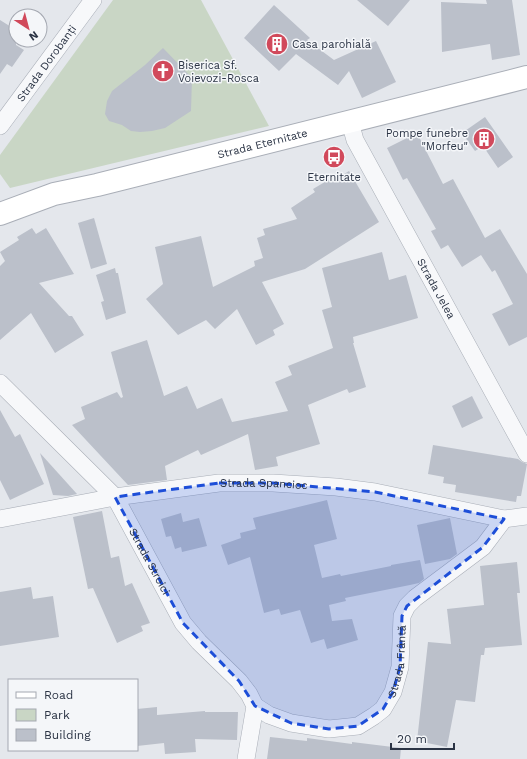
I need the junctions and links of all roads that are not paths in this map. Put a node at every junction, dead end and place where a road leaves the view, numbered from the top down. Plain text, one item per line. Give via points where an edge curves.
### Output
1 (92, 0) edge
2 (527, 77) edge
3 (350, 122) junction
4 (0, 126) edge
5 (0, 214) edge
6 (0, 383) edge
7 (527, 454) edge
8 (115, 497) junction
9 (527, 516) edge
10 (0, 519) edge
11 (504, 519) junction
12 (255, 706) junction
13 (246, 759) edge

1 - 4 street, Strada Dorobanți
2 - 3 street, Strada Eternitate
3 - 5 street, Strada Eternitate via 54,194
3 - 7 street, Strada Jelea via 355,140
6 - 8 street, Strada Stroici
8 - 10 street, Strada Spancioc
8 - 11 street, Strada Spancioc via 219,483 274,483 367,491
8 - 12 street, Strada Stroici via 183,623 239,681
9 - 11 street, Strada Spancioc
11 - 12 street, Strada Frântă via 483,547 407,606 402,616 400,667 393,692 383,709 374,716 358,726 329,729 291,722 269,715
12 - 13 street

